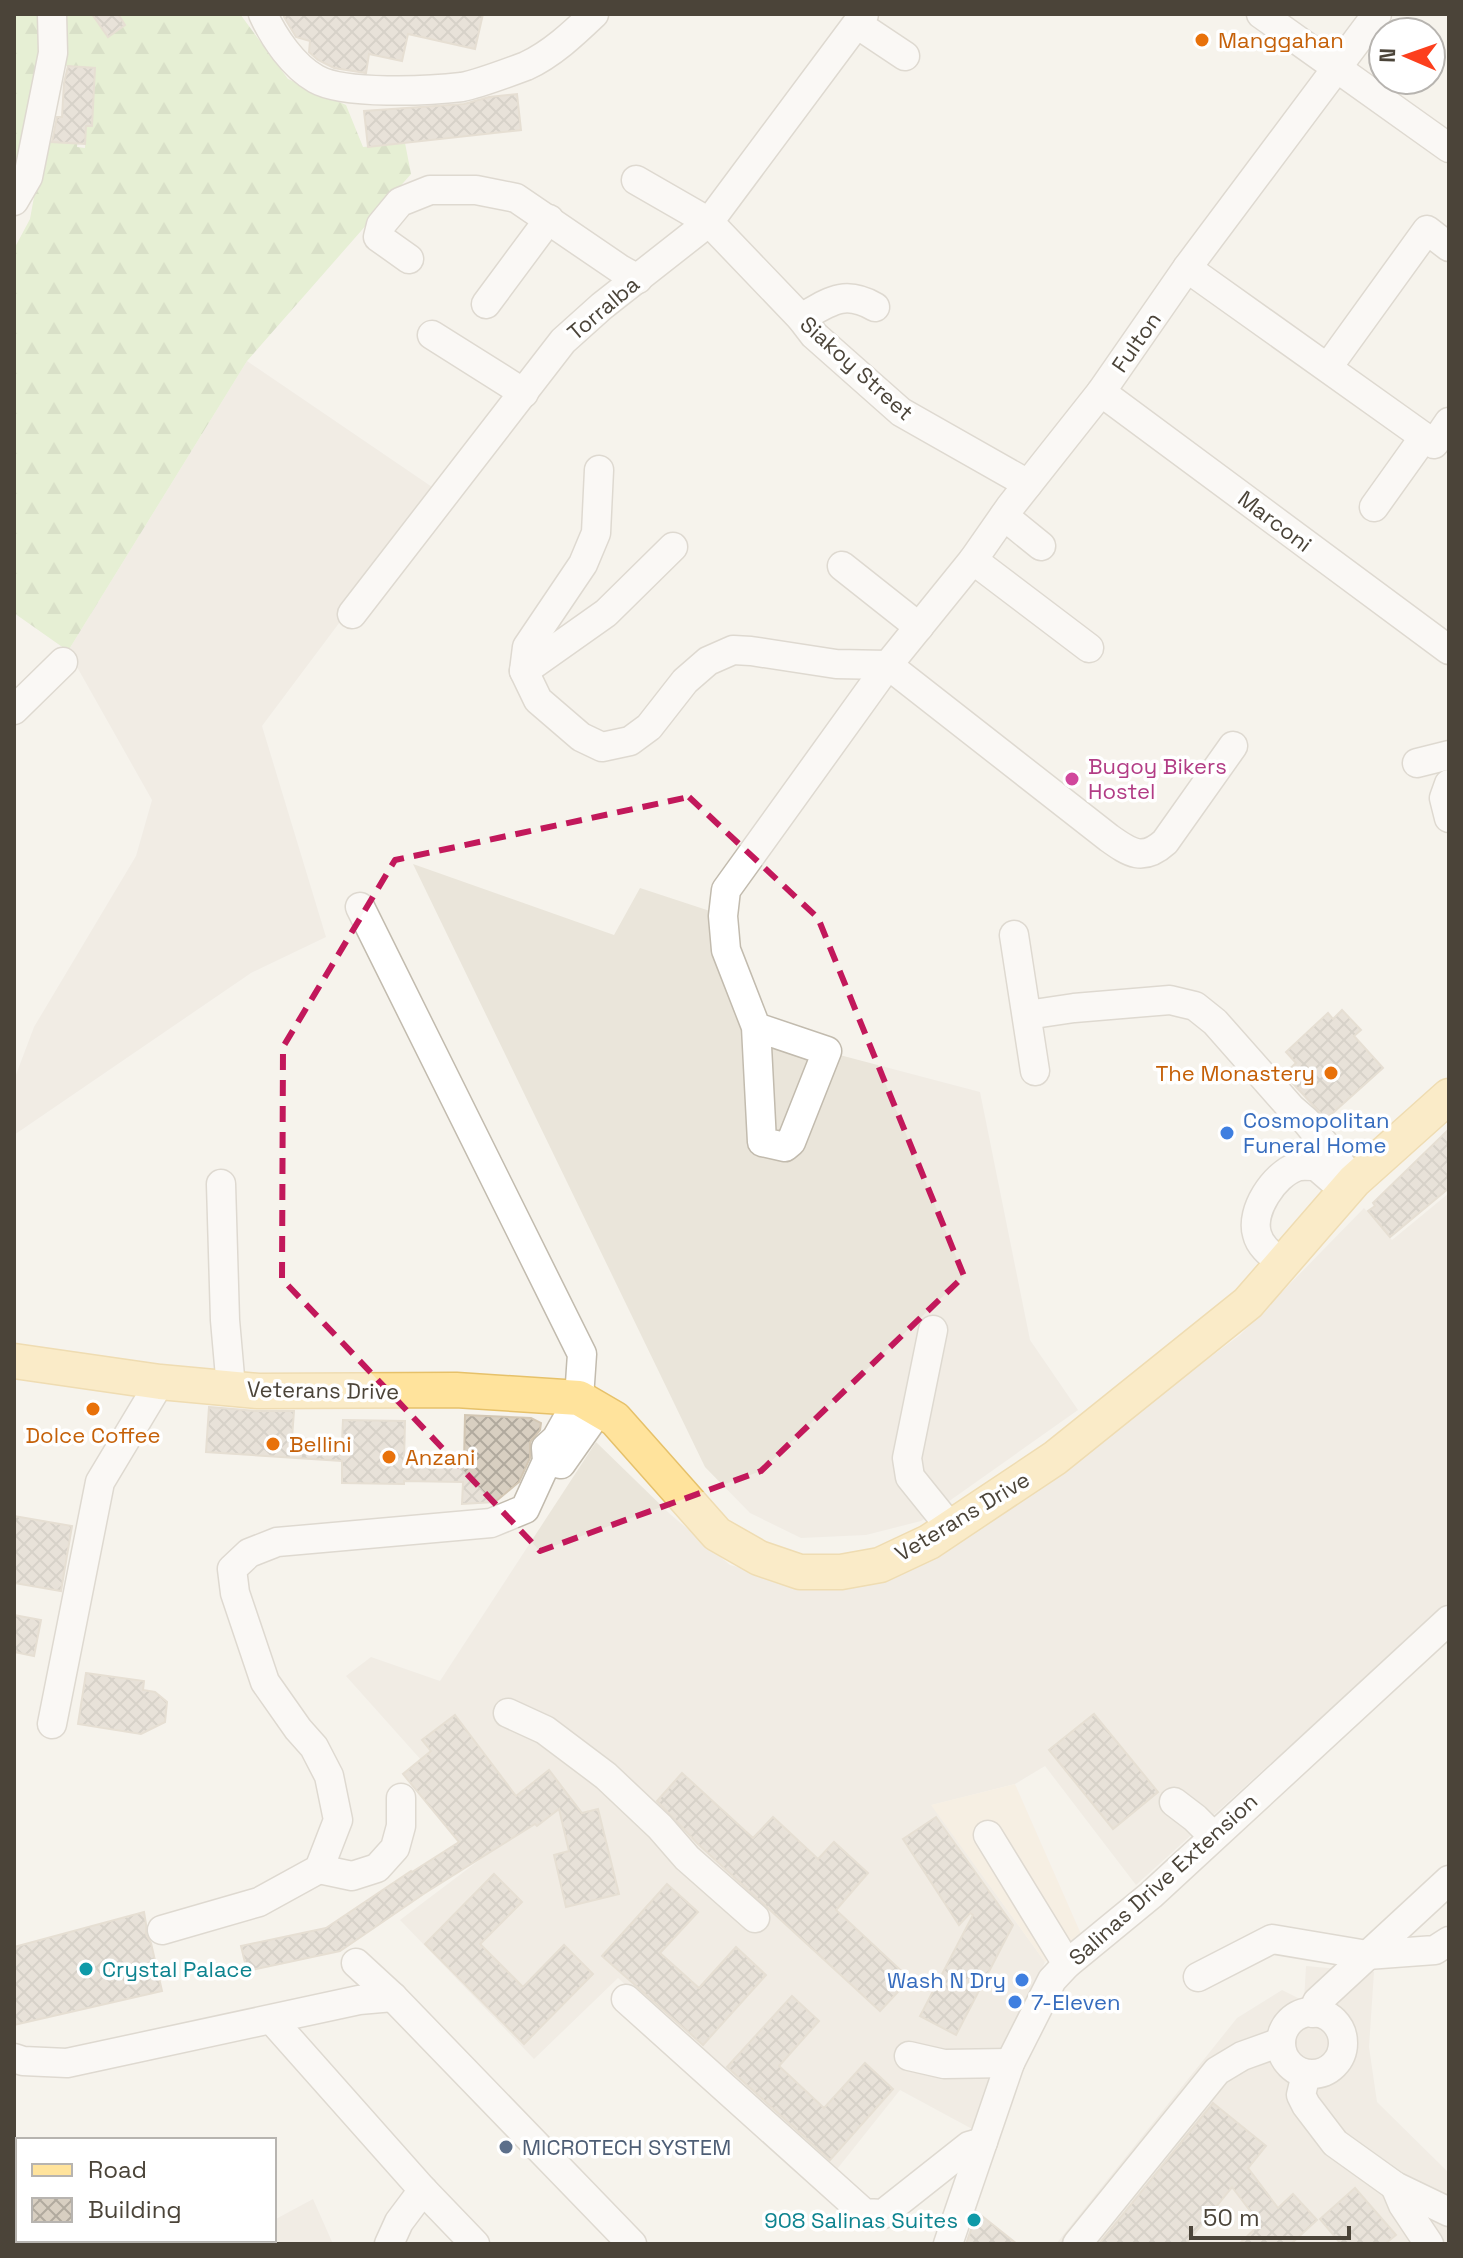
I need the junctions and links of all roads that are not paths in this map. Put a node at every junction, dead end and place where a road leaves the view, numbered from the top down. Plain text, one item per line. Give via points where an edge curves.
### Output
1 (52, 14) edge
2 (263, 14) edge
3 (594, 14) edge
4 (1261, 14) edge
5 (1377, 14) edge
6 (861, 19) edge
7 (905, 56) dead end
8 (1337, 67) junction
9 (1449, 148) edge
10 (636, 180) dead end
11 (14, 201) edge
12 (549, 219) junction
13 (709, 222) junction
14 (1449, 247) edge
15 (409, 259) dead end
16 (1187, 268) junction
17 (638, 279) junction
18 (486, 304) dead end
19 (875, 307) dead end
20 (801, 318) junction
21 (432, 335) dead end
22 (1328, 367) junction
23 (1101, 392) junction
24 (524, 393) junction
25 (1449, 422) edge
26 (1424, 437) junction
27 (599, 470) dead end
28 (1028, 484) junction
29 (1374, 507) dead end
30 (1004, 516) junction
31 (1041, 546) dead end
32 (673, 547) dead end
33 (973, 560) junction
34 (842, 566) dead end
35 (352, 614) dead end
36 (919, 627) junction
37 (1089, 648) dead end
38 (1449, 650) edge
39 (63, 662) dead end
40 (888, 665) junction
41 (524, 671) junction
42 (14, 710) edge
43 (1233, 746) dead end
44 (1449, 755) edge
45 (1417, 763) dead end
46 (1449, 784) edge
47 (1449, 818) edge
48 (360, 907) dead end
49 (1014, 935) dead end
50 (1027, 1015) junction
51 (756, 1027) junction
52 (1035, 1071) dead end
53 (1449, 1096) edge
54 (221, 1184) dead end
55 (1350, 1186) junction
56 (1282, 1263) junction
57 (933, 1330) dead end
58 (14, 1361) edge
59 (160, 1382) junction
60 (231, 1388) junction
61 (589, 1404) junction
62 (951, 1528) junction
63 (1449, 1620) edge
64 (508, 1713) dead end
65 (52, 1724) dead end
66 (401, 1798) dead end
67 (1174, 1802) dead end
68 (988, 1835) dead end
69 (1213, 1836) junction
70 (319, 1869) junction
71 (1449, 1880) edge
72 (755, 1918) dead end
73 (162, 1930) dead end
74 (1449, 1941) edge
75 (1361, 1961) junction
76 (356, 1963) dead end
77 (1067, 1964) junction
78 (1198, 1977) dead end
79 (393, 1997) junction
80 (626, 1999) dead end
81 (1325, 2019) junction
82 (272, 2020) junction
83 (1281, 2042) junction
84 (909, 2056) dead end
85 (14, 2058) edge
86 (1010, 2063) junction
87 (1306, 2074) junction
88 (983, 2142) junction
89 (423, 2190) junction
90 (1399, 2195) junction
91 (1449, 2212) edge
92 (389, 2244) edge
93 (475, 2244) edge
94 (632, 2244) edge
95 (948, 2244) edge
96 (1077, 2244) edge
97 (1429, 2244) edge

1 - 11 street via 53,53 32,162
2 - 3 street via 295,62 317,80 369,91 464,86 527,65
4 - 8 street
5 - 8 street, Fulton
6 - 7 street
6 - 13 street, Torralba
8 - 9 street
8 - 16 street, Fulton
10 - 13 street, Siakoy Street
12 - 15 street via 516,198 476,190 430,190 400,202 381,225 378,237
12 - 17 street
12 - 18 street
13 - 17 street, Torralba
13 - 20 street, Siakoy Street
14 - 22 street via 1427,230
16 - 22 street
16 - 23 street, Fulton
17 - 24 street, Torralba via 563,341
19 - 20 street via 860,298 840,297
20 - 28 street, Siakoy Street via 901,412
21 - 24 street
22 - 26 street
23 - 28 street, Fulton
23 - 38 street, Marconi
24 - 35 street, Torralba
25 - 26 street via 1434,444
26 - 29 street
27 - 41 street via 596,533 583,564 527,647
28 - 30 street, Fulton
30 - 31 street
30 - 33 street, Fulton
32 - 41 street via 606,613
33 - 36 street, Fulton
33 - 37 street
34 - 36 street
36 - 40 street, Fulton
39 - 42 street
40 - 41 street via 836,664 733,650 708,661 685,681 640,734 602,747 581,737 538,700
40 - 43 street via 1130,853 1149,852 1165,842
40 - 51 street, Fulton via 726,890 726,950
44 - 45 street
46 - 47 street via 1444,798
48 - 61 street via 582,1354
49 - 50 street
50 - 52 street
50 - 55 street via 1170,1000 1195,1006 1306,1121
51 - 51 street, Fulton via 827,1051 785,1147 762,1142
53 - 55 main road, Veterans Drive
54 - 60 street
55 - 56 main road, Veterans Drive
55 - 56 street via 1316,1166 1297,1167 1275,1181 1260,1203 1255,1232
56 - 62 main road, Veterans Drive via 1248,1303 1080,1439
57 - 62 street via 907,1470
58 - 59 main road, Veterans Drive
59 - 60 main road, Veterans Drive
59 - 65 street via 100,1482
60 - 61 main road, Veterans Drive via 456,1390
61 - 62 main road, Veterans Drive via 615,1419 717,1534 759,1558 800,1572 841,1572 880,1565
61 - 70 street via 561,1464 547,1461 525,1509 491,1523 277,1542 249,1553 232,1569 265,1682 329,1776 338,1820
63 - 69 street, Salinas Drive Extension
64 - 72 street via 545,1730 606,1776
66 - 70 street via 395,1848 377,1868 352,1876
67 - 69 street
68 - 77 street
69 - 77 street, Salinas Drive Extension
70 - 73 street via 259,1902
71 - 75 street
74 - 75 street via 1435,1950
75 - 78 street via 1272,1939
75 - 81 street via 1317,2002
76 - 79 street
77 - 86 street, Salinas Drive Extension via 1052,1980
79 - 82 street
79 - 94 street
80 - 88 street via 864,2213 883,2214 969,2146
81 - 83 street via 1295,2018
81 - 87 street via 1342,2042 1338,2060 1324,2072
82 - 85 street via 67,2063
82 - 89 street
83 - 87 street via 1286,2061
83 - 96 street via 1217,2071
84 - 86 street via 944,2064
86 - 88 street, Salinas Drive Extension
87 - 90 street via 1301,2095 1335,2143
88 - 95 street, Salinas Drive Extension
89 - 92 street
89 - 93 street
90 - 91 street
90 - 97 street

